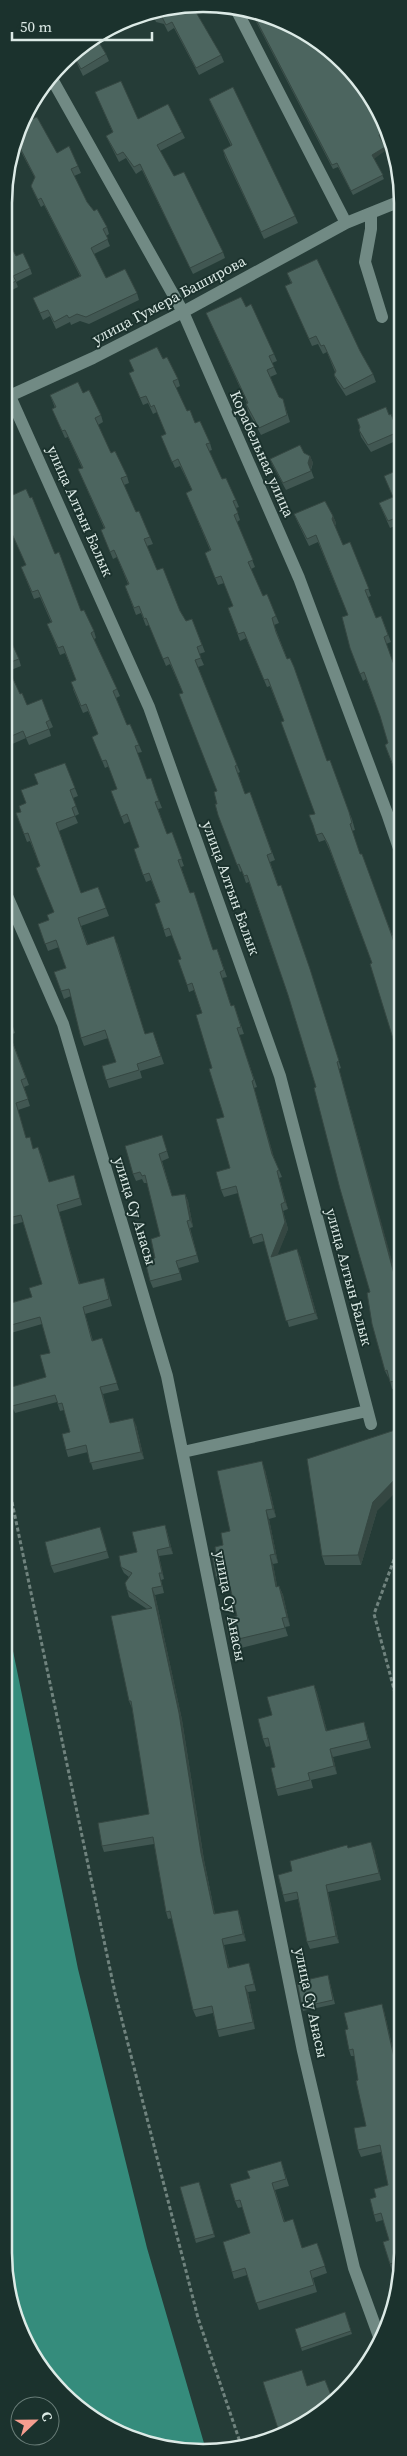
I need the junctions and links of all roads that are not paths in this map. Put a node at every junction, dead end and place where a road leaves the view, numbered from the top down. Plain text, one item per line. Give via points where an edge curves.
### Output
1 (239, 16) edge
2 (55, 84) edge
3 (394, 204) edge
4 (371, 213) junction
5 (346, 223) junction
6 (183, 312) junction
7 (382, 317) dead end
8 (12, 395) edge
9 (12, 406) edge
10 (394, 834) edge
11 (12, 907) edge
12 (368, 1411) junction
13 (371, 1424) dead end
14 (183, 1452) junction
15 (378, 2331) edge

1 - 5 street
2 - 6 street, Корабельная улица
3 - 4 street, улица Гумера Баширова
4 - 5 street, улица Гумера Баширова
4 - 7 street via 365,262
5 - 6 street, улица Гумера Баширова
6 - 8 street, улица Гумера Баширова
6 - 10 street, Корабельная улица via 298,578
9 - 12 street, улица Алтын Балык via 149,707 280,1076
11 - 14 street, улица Су Анасы via 63,1024 167,1376
12 - 13 street, улица Алтын Балык
12 - 14 street
14 - 15 street, улица Су Анасы via 303,2051 354,2268

